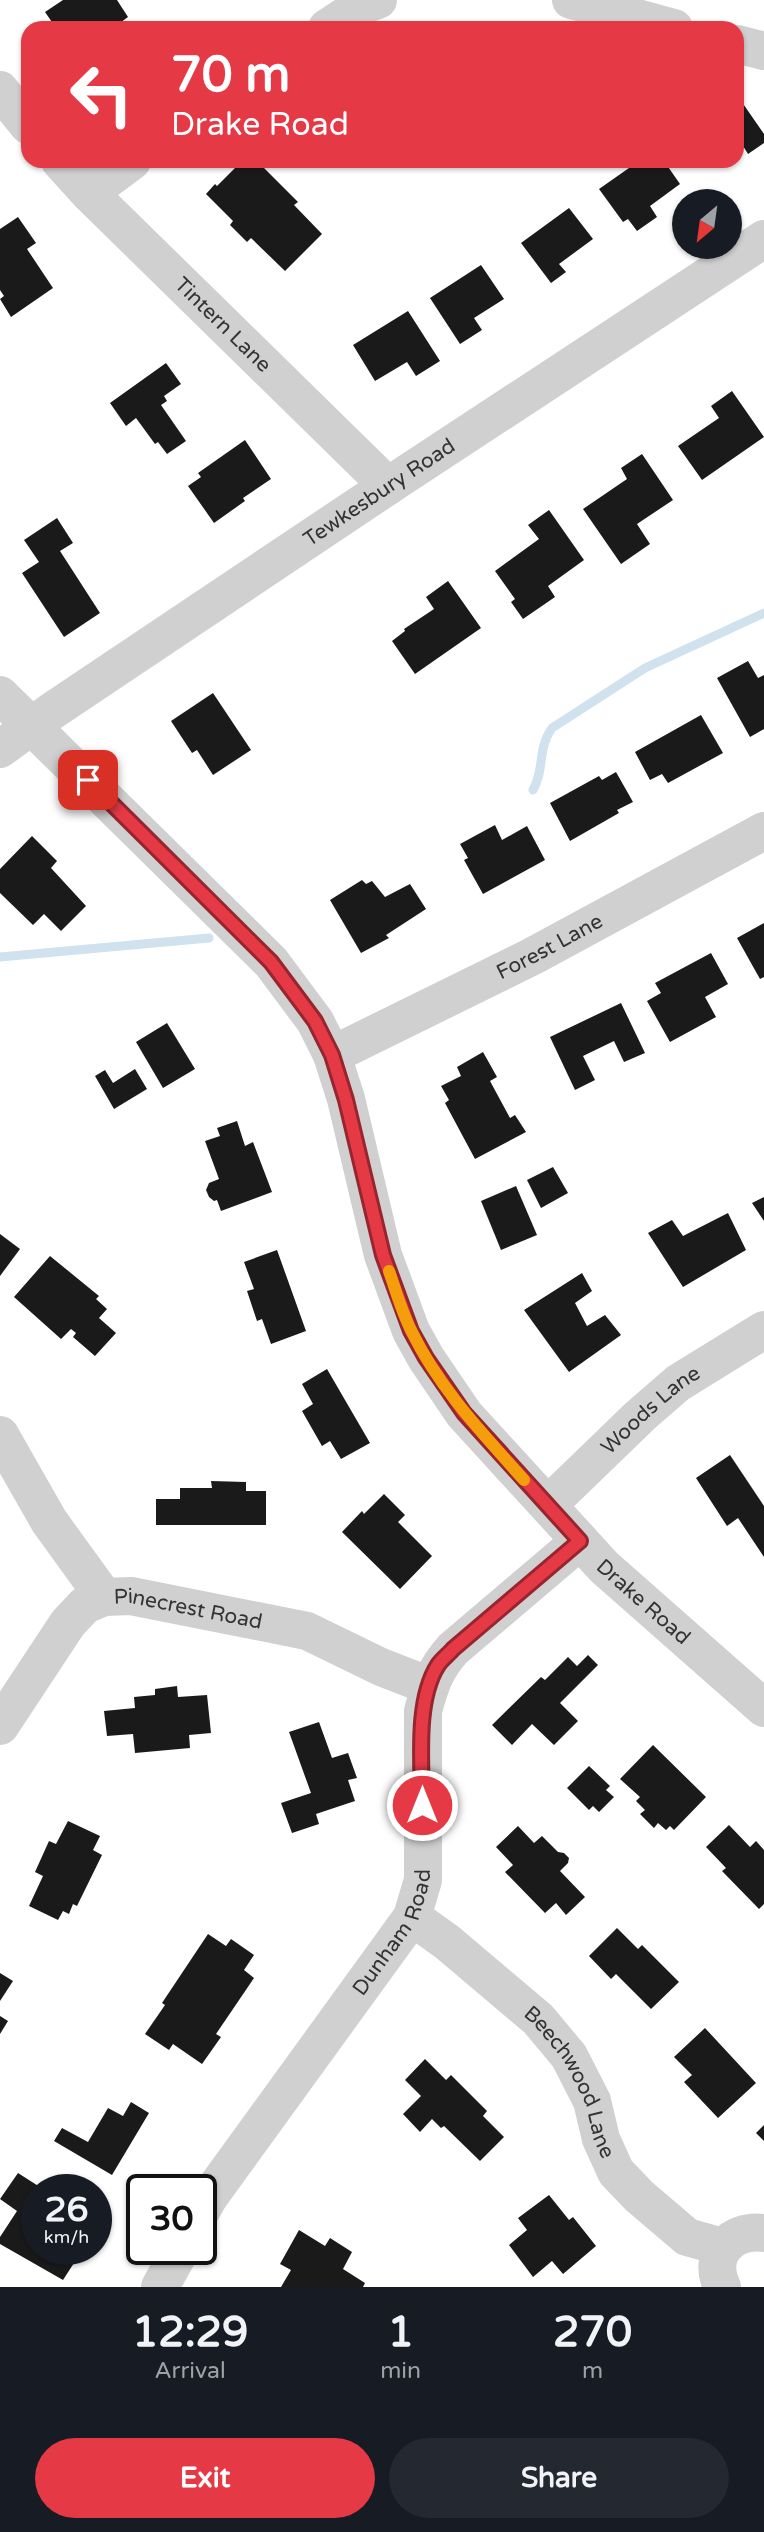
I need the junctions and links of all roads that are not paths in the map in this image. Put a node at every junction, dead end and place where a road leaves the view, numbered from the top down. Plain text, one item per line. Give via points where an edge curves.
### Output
1 (378, 0) edge
2 (571, 0) edge
3 (338, 21) edge
4 (648, 21) edge
5 (744, 46) edge
6 (764, 51) edge
7 (0, 90) edge
8 (21, 116) edge
9 (66, 168) edge
10 (123, 168) edge
11 (89, 193) junction
12 (764, 239) edge
13 (388, 486) junction
14 (0, 695) edge
15 (32, 726) junction
16 (0, 749) edge
17 (764, 831) edge
18 (332, 1055) junction
19 (764, 1330) edge
20 (0, 1434) edge
21 (548, 1506) junction
22 (580, 1541) junction
23 (104, 1597) junction
24 (430, 1686) junction
25 (764, 1708) edge
26 (0, 1726) edge
27 (412, 1917) junction
28 (217, 2186) edge
29 (764, 2233) edge
30 (723, 2247) junction
31 (172, 2265) edge
32 (160, 2287) edge
33 (722, 2287) edge

1 - 3 street
2 - 4 street
5 - 6 street
7 - 8 street
9 - 11 street, Tintern Lane
10 - 11 street
11 - 13 street, Tintern Lane
12 - 13 street, Tewkesbury Road
13 - 15 street, Tewkesbury Road
14 - 15 street, Drake Road
15 - 16 street, Tewkesbury Road
15 - 18 street, Drake Road via 271,962 315,1021
17 - 18 street, Forest Lane via 533,956
18 - 21 street, Drake Road via 383,1255 411,1331 464,1413
19 - 21 street, Woods Lane via 678,1383
20 - 23 street via 49,1521
21 - 22 street, Drake Road
22 - 24 street, Dunham Road via 453,1649
22 - 25 street, Drake Road
23 - 24 street, Pinecrest Road via 131,1596 307,1632
23 - 26 street, Pinecrest Road via 85,1605 68,1623
24 - 27 street, Dunham Road via 423,1711 423,1880
27 - 28 street, Dunham Road
27 - 30 street, Beechwood Lane via 538,2019 569,2056 592,2101 601,2139 616,2172 687,2237
29 - 30 street via 745,2233
30 - 33 street via 717,2266
31 - 32 street

